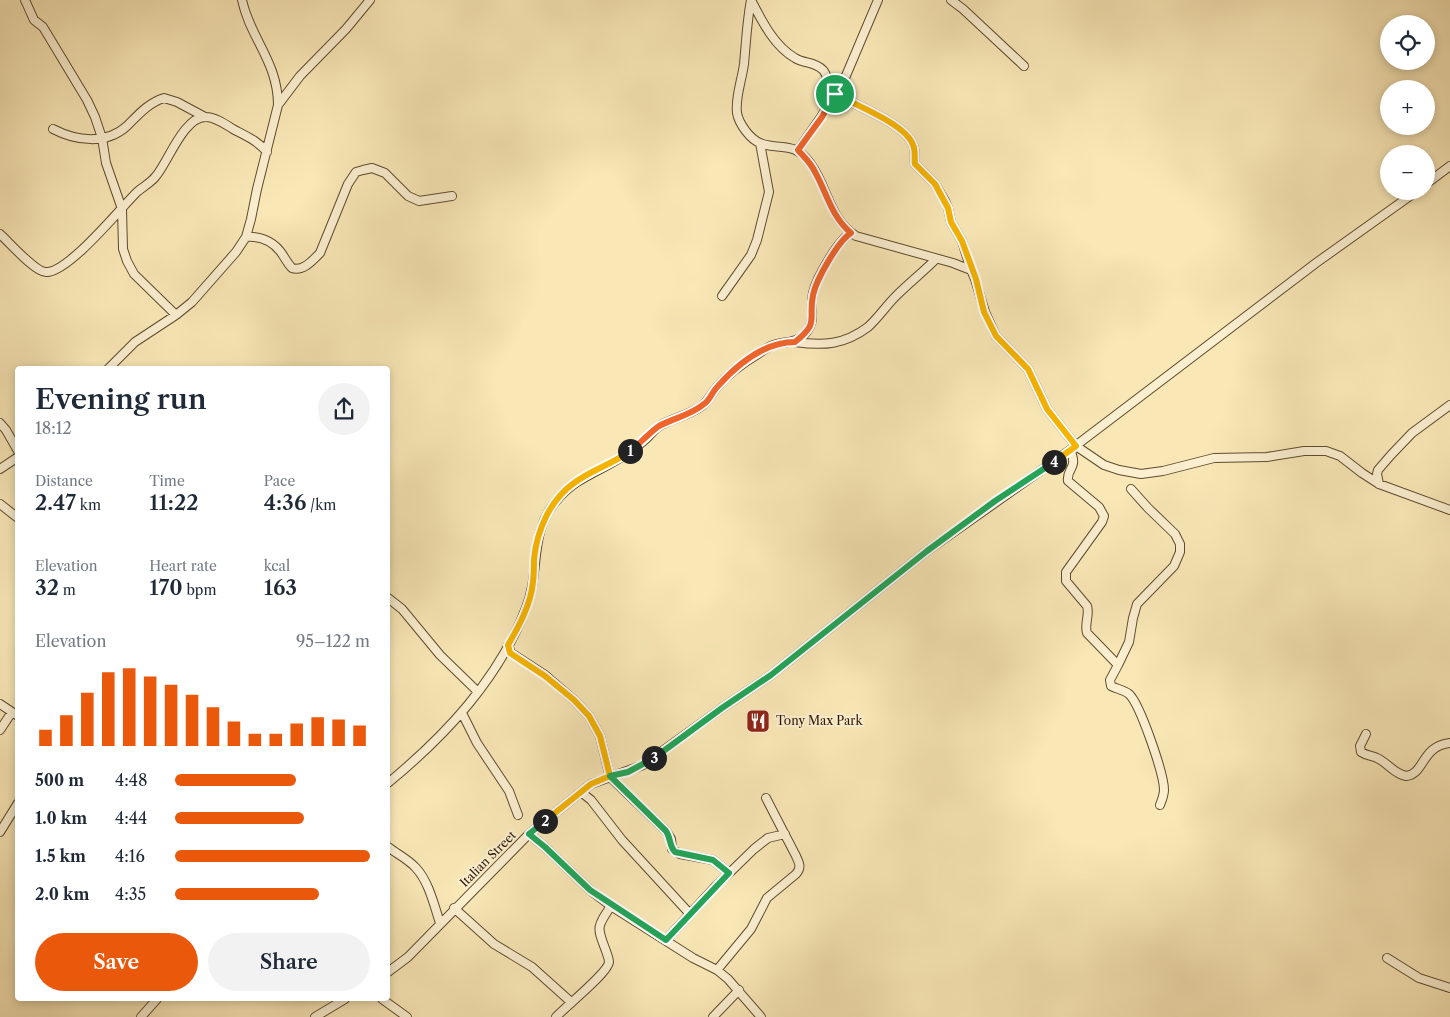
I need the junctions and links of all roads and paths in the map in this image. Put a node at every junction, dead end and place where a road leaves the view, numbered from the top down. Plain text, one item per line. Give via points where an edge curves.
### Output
1 (24, 0) edge
2 (242, 0) edge
3 (370, 0) edge
4 (751, 0) edge
5 (878, 0) edge
6 (951, 0) edge
7 (1024, 66) dead end
8 (838, 96) junction
9 (278, 105) junction
10 (205, 117) junction
11 (53, 129) dead end
12 (102, 138) junction
13 (760, 143) junction
14 (798, 150) junction
15 (267, 152) junction
16 (1450, 166) edge
17 (1435, 177) edge
18 (452, 196) dead end
19 (1404, 200) edge
20 (122, 208) junction
21 (851, 233) junction
22 (0, 234) edge
23 (246, 237) junction
24 (936, 259) junction
25 (971, 270) junction
26 (722, 296) dead end
27 (176, 315) junction
28 (795, 342) junction
29 (111, 366) edge
30 (1450, 405) edge
31 (0, 423) edge
32 (15, 445) edge
33 (1073, 448) junction
34 (15, 459) edge
35 (0, 468) edge
36 (1379, 484) junction
37 (1131, 489) dead end
38 (0, 504) edge
39 (1450, 510) edge
40 (15, 516) edge
41 (390, 600) edge
42 (508, 645) junction
43 (1118, 665) junction
44 (477, 691) junction
45 (0, 704) edge
46 (462, 713) junction
47 (15, 714) edge
48 (0, 730) edge
49 (1366, 734) dead end
50 (1450, 743) edge
51 (610, 776) junction
52 (390, 781) edge
53 (581, 792) junction
54 (766, 798) dead end
55 (1160, 805) dead end
56 (15, 809) edge
57 (518, 814) dead end
58 (0, 832) edge
59 (529, 834) junction
60 (785, 834) junction
61 (390, 848) edge
62 (729, 873) junction
63 (611, 906) junction
64 (454, 908) junction
65 (690, 914) junction
66 (440, 923) junction
67 (666, 940) junction
68 (1387, 958) dead end
69 (390, 970) edge
70 (717, 970) junction
71 (1450, 988) edge
72 (738, 990) junction
73 (155, 1001) edge
74 (342, 1001) edge
75 (385, 1001) edge
76 (571, 1002) junction
77 (140, 1017) edge
78 (315, 1017) edge
79 (407, 1017) edge
80 (556, 1017) edge
81 (713, 1017) edge
82 (761, 1017) edge

1 - 12 street via 87,100
2 - 9 street via 277,82
3 - 9 street via 300,76
4 - 8 street via 781,47 800,61 818,66
4 - 13 street via 736,106 743,126
5 - 8 street
6 - 7 street
8 - 14 street
8 - 25 street via 884,118 911,140 915,164 935,184 948,208
9 - 15 street
10 - 12 street via 164,98 150,105 121,131
10 - 15 street via 259,143
10 - 20 street via 193,122 182,133 155,178
11 - 12 street via 72,138
12 - 20 street via 106,163
13 - 14 street
13 - 26 street via 769,192 758,240
14 - 21 street via 816,172 842,226
15 - 23 street
16 - 17 street
18 - 23 street via 419,201 408,196 385,173 372,168 352,177 320,252 305,266 292,268 273,245 258,237
19 - 33 street, Italian Street via 1316,263
20 - 22 street via 70,262 51,272 39,271
20 - 27 street via 123,249 127,261 134,274
21 - 24 street
21 - 28 street via 840,242 819,278 812,300 811,326
23 - 27 street via 203,291
24 - 25 street
24 - 28 street via 868,326 845,340 828,345
25 - 33 street via 984,312 996,336 1028,369 1047,409
27 - 29 street via 135,342
28 - 42 street via 771,346 746,362 724,379 705,404 659,427 620,459 573,483 556,500 542,526 535,550 527,607
30 - 36 street via 1412,433 1386,461 1378,470
31 - 32 street
33 - 36 street via 1104,465 1141,474 1214,458 1267,457 1319,450 1340,456
33 - 43 street via 1074,462 1068,481 1099,507 1104,516 1066,572 1066,581 1087,606 1087,633
33 - 51 street, Italian Street via 927,551 771,675 657,756
34 - 35 street
36 - 39 street
37 - 43 street via 1175,534 1180,552 1174,566 1137,604 1129,642
38 - 40 street
41 - 44 street
42 - 44 street
42 - 51 street via 510,653 545,676 589,716 600,736
43 - 55 street via 1110,683 1130,696 1154,747 1164,790
44 - 46 street
45 - 47 street
46 - 52 street via 433,744
46 - 57 street via 477,743 509,791
47 - 48 street
49 - 50 street via 1360,746 1361,752 1406,776 1414,773 1434,747
51 - 53 street, Italian Street
51 - 62 street via 666,831 675,852 713,860
53 - 59 street, Italian Street
53 - 65 street
54 - 60 street
56 - 58 street
59 - 63 street
59 - 64 street, Italian Street
60 - 62 street via 768,838
60 - 70 street via 799,869 767,898 751,929
61 - 66 street via 418,870
62 - 65 street
63 - 67 street
63 - 76 street via 599,929 609,963 590,987
64 - 66 street, Italian Street
64 - 76 street via 494,944 532,967
65 - 67 street
66 - 69 street, Italian Street
67 - 70 street
68 - 71 street via 1419,978
70 - 72 street
72 - 81 street
72 - 82 street
73 - 77 street
74 - 78 street
75 - 79 street
76 - 80 street

